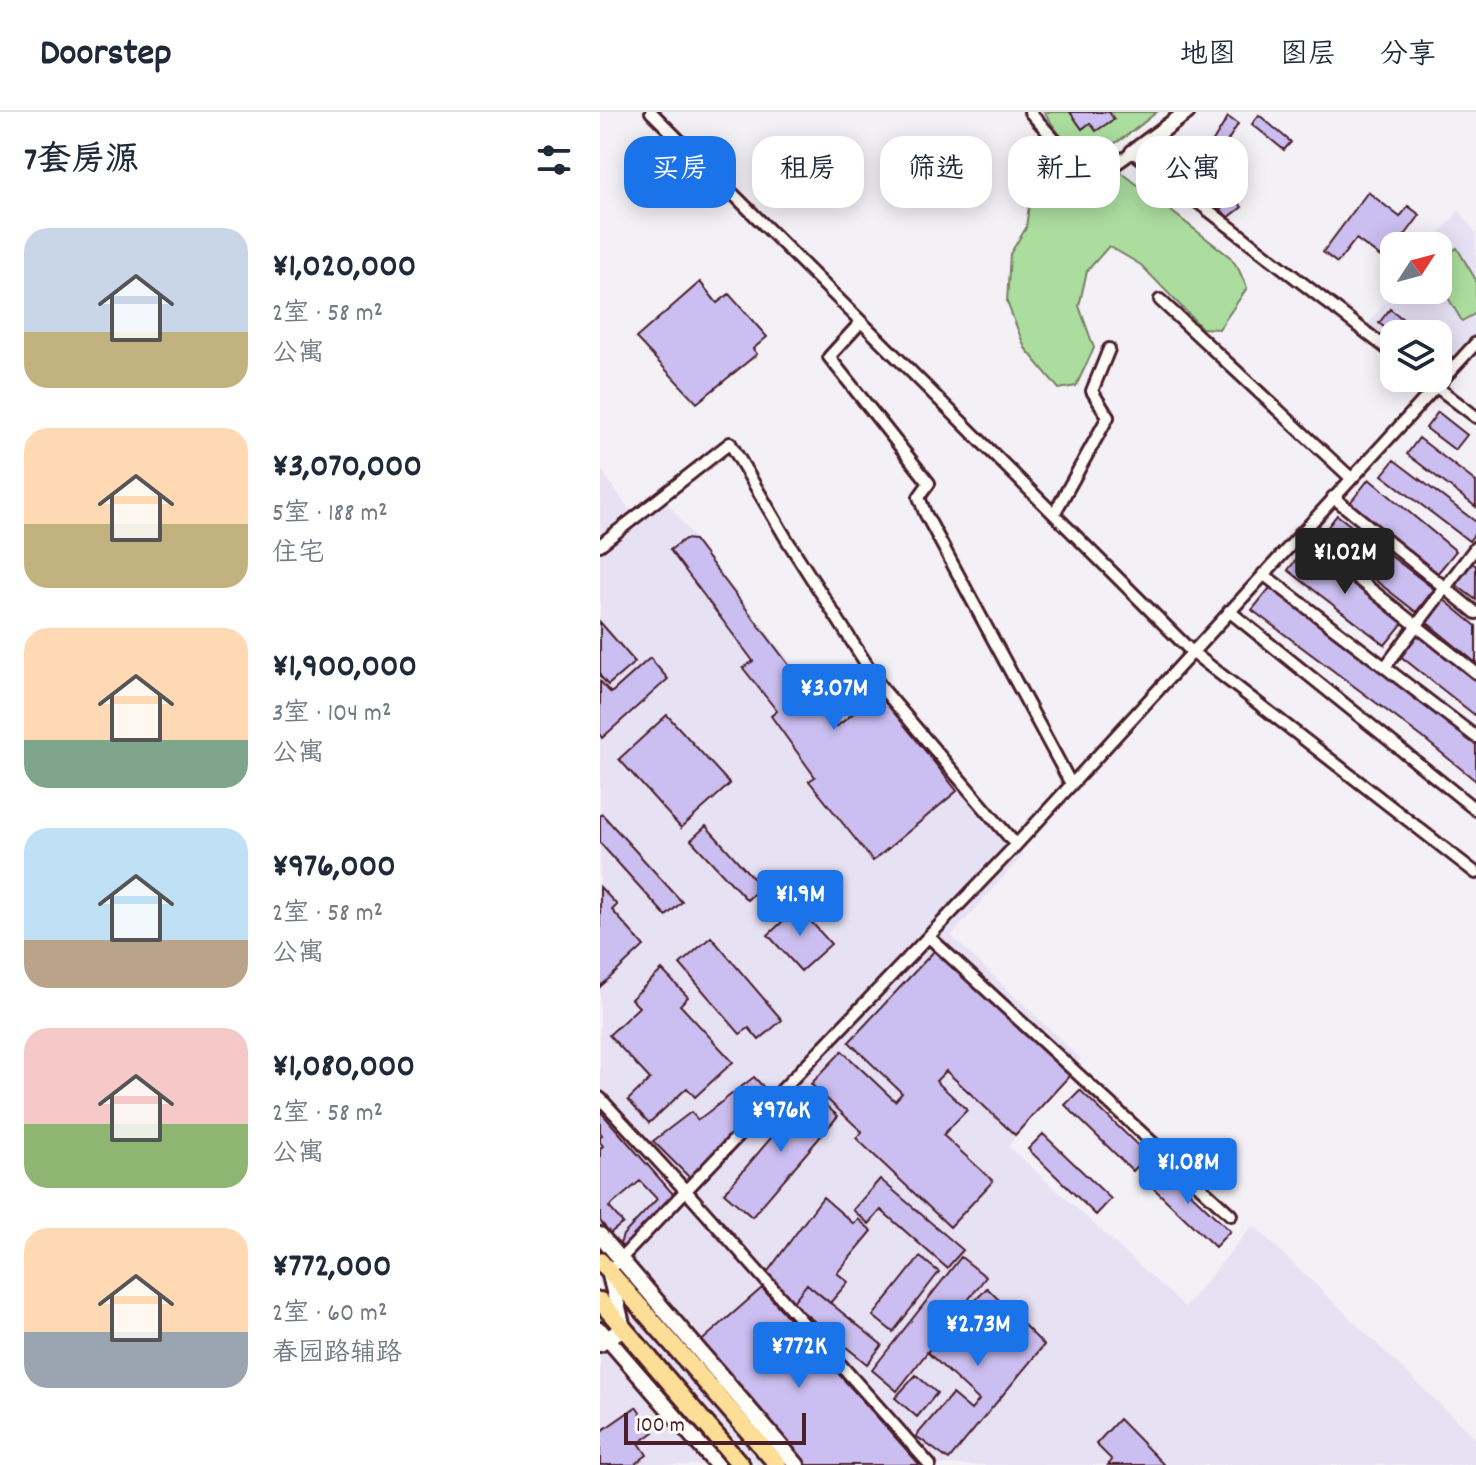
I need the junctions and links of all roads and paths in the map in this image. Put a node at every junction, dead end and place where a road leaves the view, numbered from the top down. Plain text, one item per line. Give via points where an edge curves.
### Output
1 (651, 112) edge
2 (1030, 112) edge
3 (1187, 112) edge
4 (1133, 152) junction
5 (1160, 300) dead end
6 (861, 322) junction
7 (1380, 343) edge
8 (1476, 343) edge
9 (1109, 349) dead end
10 (1452, 368) edge
11 (1430, 392) edge
12 (1443, 392) edge
13 (1476, 417) edge
14 (1351, 478) junction
15 (1333, 497) junction
16 (1054, 514) junction
17 (1300, 533) junction
18 (600, 545) edge
19 (1476, 547) edge
20 (1263, 574) junction
21 (1445, 588) junction
22 (1229, 611) junction
23 (1476, 613) edge
24 (1417, 626) junction
25 (1192, 652) junction
26 (1385, 667) junction
27 (1476, 673) edge
28 (1476, 737) edge
29 (1071, 784) junction
30 (1476, 810) edge
31 (1016, 845) junction
32 (1476, 873) edge
33 (929, 937) junction
34 (600, 1098) edge
35 (686, 1191) junction
36 (1231, 1215) dead end
37 (600, 1235) edge
38 (610, 1263) edge
39 (600, 1301) edge
40 (623, 1328) junction
41 (603, 1338) edge
42 (717, 1465) edge
43 (741, 1465) edge
44 (778, 1465) edge
45 (797, 1465) edge
46 (930, 1465) edge

1 - 6 street
2 - 4 street via 1068,155 1099,176
3 - 4 street
4 - 7 street
5 - 14 street
6 - 16 street
6 - 29 street via 829,357 929,483 919,497 925,513
8 - 10 street
9 - 16 street via 1092,391 1108,417
11 - 14 street
12 - 13 street
14 - 15 street
15 - 17 street
15 - 21 street
16 - 25 street
17 - 20 street
17 - 24 street
18 - 31 street via 730,443 881,687
19 - 21 street
20 - 22 street
20 - 26 street
21 - 23 street
21 - 24 street
22 - 25 street
22 - 30 street
24 - 26 street
24 - 27 street
25 - 29 street
25 - 32 street
26 - 28 street
29 - 31 street
31 - 33 street
33 - 35 street
33 - 36 street
34 - 35 street
35 - 38 street
35 - 46 street
37 - 38 street
38 - 40 street
38 - 44 main road
38 - 45 street
39 - 40 main road
40 - 41 street
40 - 43 main road
41 - 42 street

